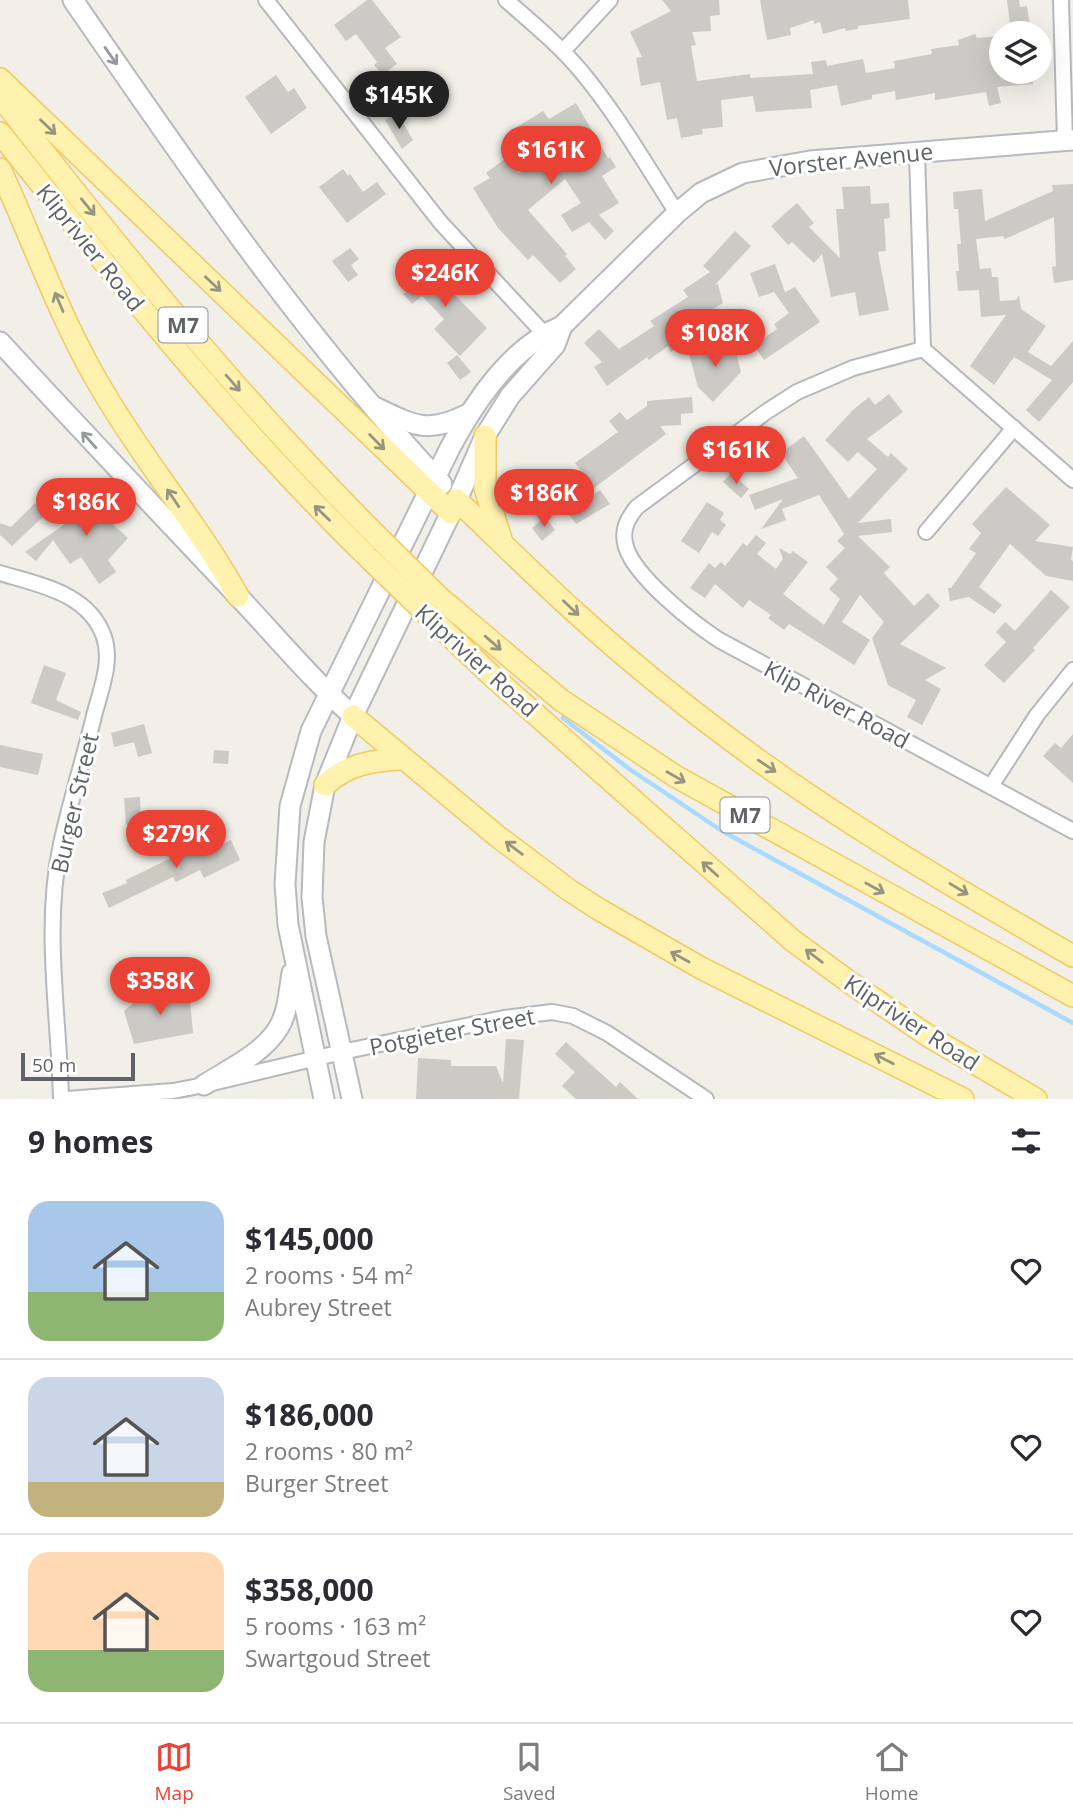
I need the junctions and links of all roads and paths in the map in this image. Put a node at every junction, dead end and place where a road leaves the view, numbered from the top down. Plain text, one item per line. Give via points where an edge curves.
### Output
1 (73, 0) edge
2 (266, 0) edge
3 (506, 0) edge
4 (610, 0) edge
5 (1061, 0) edge
6 (563, 51) junction
7 (0, 79) edge
8 (0, 96) edge
9 (0, 133) edge
10 (1069, 141) edge
11 (917, 152) junction
12 (0, 169) edge
13 (677, 213) junction
14 (554, 335) junction
15 (0, 342) edge
16 (923, 349) junction
17 (370, 405) junction
18 (468, 414) junction
19 (1014, 428) junction
20 (485, 436) junction
21 (1073, 480) edge
22 (432, 484) junction
23 (454, 506) junction
24 (926, 532) dead end
25 (503, 545) junction
26 (0, 573) edge
27 (238, 596) junction
28 (1073, 670) edge
29 (328, 694) junction
30 (353, 716) junction
31 (403, 759) junction
32 (325, 785) junction
33 (991, 786) junction
34 (1073, 831) edge
35 (1073, 956) edge
36 (294, 962) junction
37 (1073, 996) edge
38 (342, 1052) junction
39 (315, 1059) junction
40 (204, 1085) junction
41 (61, 1099) edge
42 (67, 1099) edge
43 (324, 1099) edge
44 (352, 1099) edge
45 (706, 1099) edge
46 (963, 1099) edge
47 (1036, 1099) edge

1 -> 17 main road via 203,188
2 - 14 street via 433,214
3 - 6 street
4 - 6 street
5 - 10 street
6 - 13 street via 607,106
7 -> 22 main road
8 -> 37 main road, Kliprivier Road / M7, bridge via 187,330 283,439 441,599 561,700 675,776
47 -> 9 main road, Kliprivier Road / M7, bridge via 930,1037 792,940 429,617 309,500 198,378
10 - 11 main road, Vorster Avenue
11 - 13 main road, Vorster Avenue via 755,170 719,183
11 - 16 street
27 -> 12 main road via 86,362
13 - 14 main road, Vorster Avenue
14 - 18 main road, Vorster Avenue via 512,362
14 - 20 main road, Vorster Avenue
27 -> 15 main road
16 - 19 street
16 - 33 street, Klip River Road via 841,373 766,412 637,507 626,522 626,547 678,609 719,640
17 - 18 main road via 419,426 440,426
17 - 22 main road
18 - 22 main road, Vorster Avenue
19 - 21 street
19 - 24 street
20 - 23 main road, Vorster Avenue
20 - 25 main road via 485,488
22 - 23 main road
22 - 29 main road, Vorster Avenue
23 - 25 main road
23 - 30 main road, Vorster Avenue
25 -> 35 main road via 626,656 754,757 903,855
26 - 41 street, Burger Street via 74,598 97,621 108,654 63,836 52,915
27 - 29 main road
28 - 33 street
29 - 30 main road
29 - 36 main road, Vorster Avenue via 311,731 290,806 285,884
30 - 31 main road
30 - 32 main road, Vorster Avenue
31 - 32 main road via 358,764
46 -> 31 main road via 640,935 569,890
32 - 38 main road, Vorster Avenue via 314,842 312,897
33 - 34 street, Klip River Road
36 - 39 main road
36 - 40 main road via 280,1027 258,1050
38 - 39 street, Potgieter Street
38 - 44 main road, Vorster Avenue
38 - 45 street, Potgieter Street via 504,1018 563,1013 607,1033
39 - 40 street, Potgieter Street
39 - 43 main road
40 - 42 street, Potgieter Street

